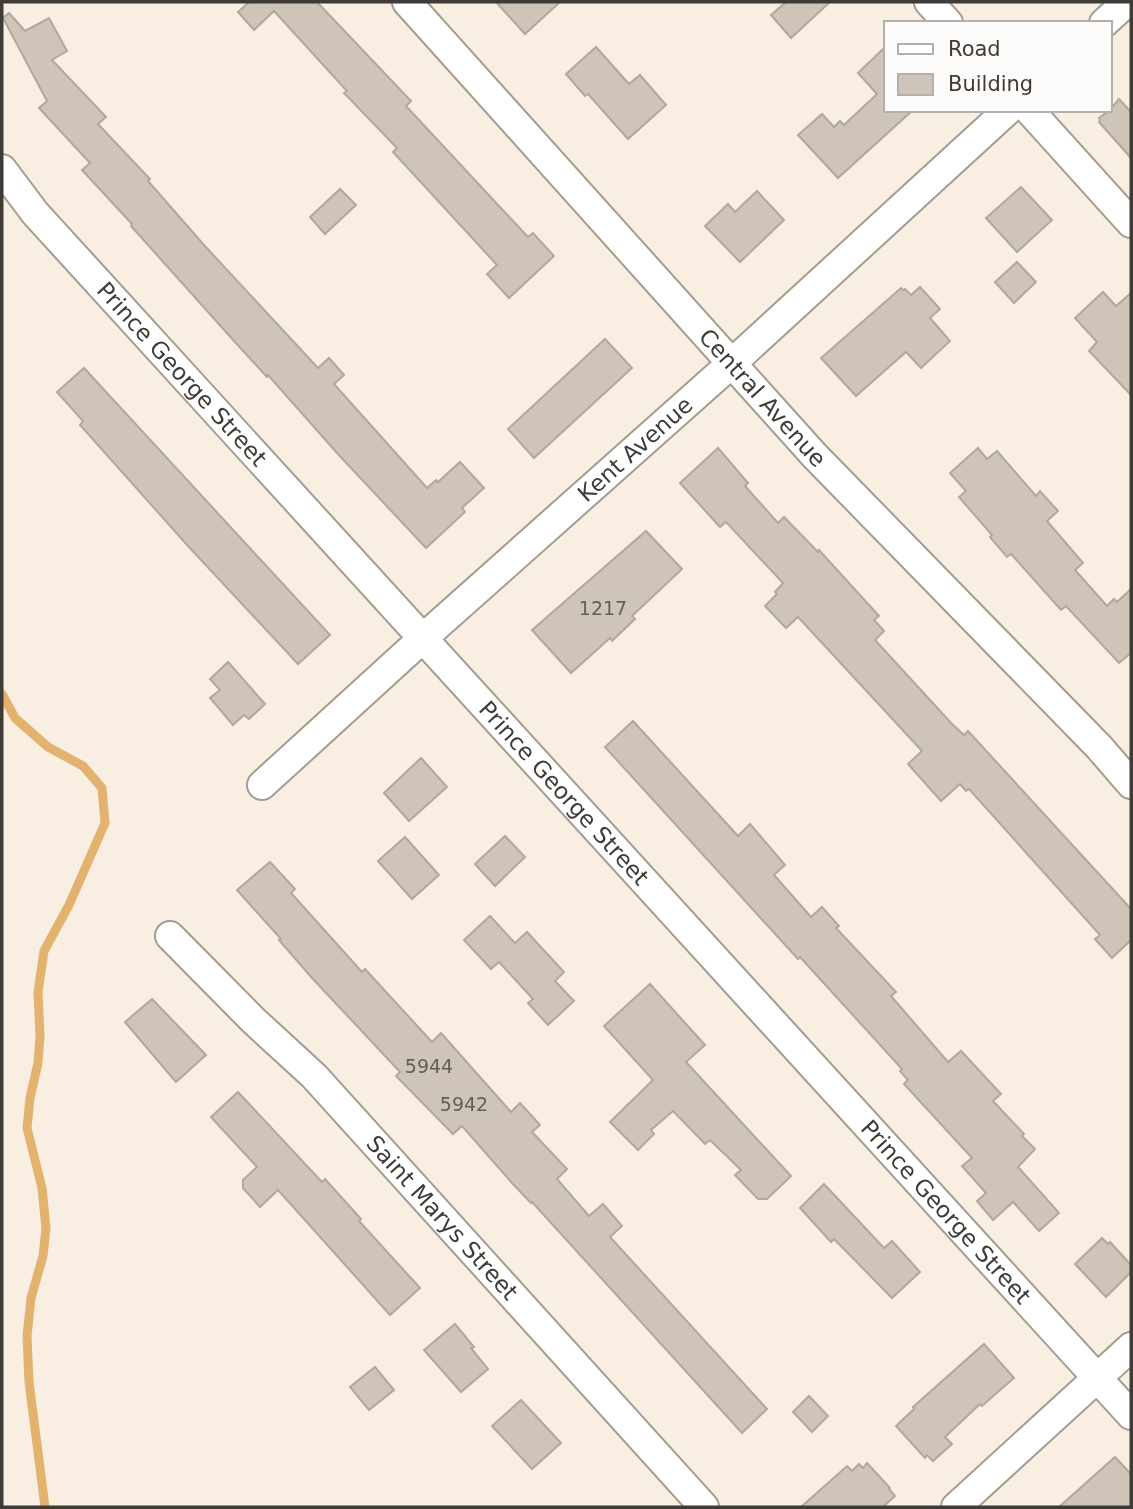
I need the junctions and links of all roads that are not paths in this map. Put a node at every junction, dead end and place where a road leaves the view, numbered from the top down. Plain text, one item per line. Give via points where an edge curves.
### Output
1 (407, 2) edge
2 (929, 2) edge
3 (1127, 2) edge
4 (946, 21) edge
5 (1106, 21) edge
6 (1006, 112) edge
7 (1031, 112) edge
8 (2, 169) edge
9 (1131, 223) edge
10 (732, 363) junction
11 (422, 639) junction
12 (1131, 784) edge
13 (262, 785) dead end
14 (170, 936) dead end
15 (1131, 1348) edge
16 (1098, 1378) junction
17 (1131, 1415) edge
18 (704, 1507) edge
19 (956, 1507) edge

1 - 10 street, Central Avenue
2 - 4 street
3 - 5 street
6 - 10 street, Kent Avenue
7 - 9 street
8 - 11 street, Prince George Street via 36,213
10 - 11 street, Kent Avenue
10 - 12 street, Central Avenue
11 - 13 street, Kent Avenue
11 - 16 street, Prince George Street
14 - 18 street, Saint Marys Street via 314,1076
15 - 16 street
16 - 17 street, Prince George Street
16 - 19 street

